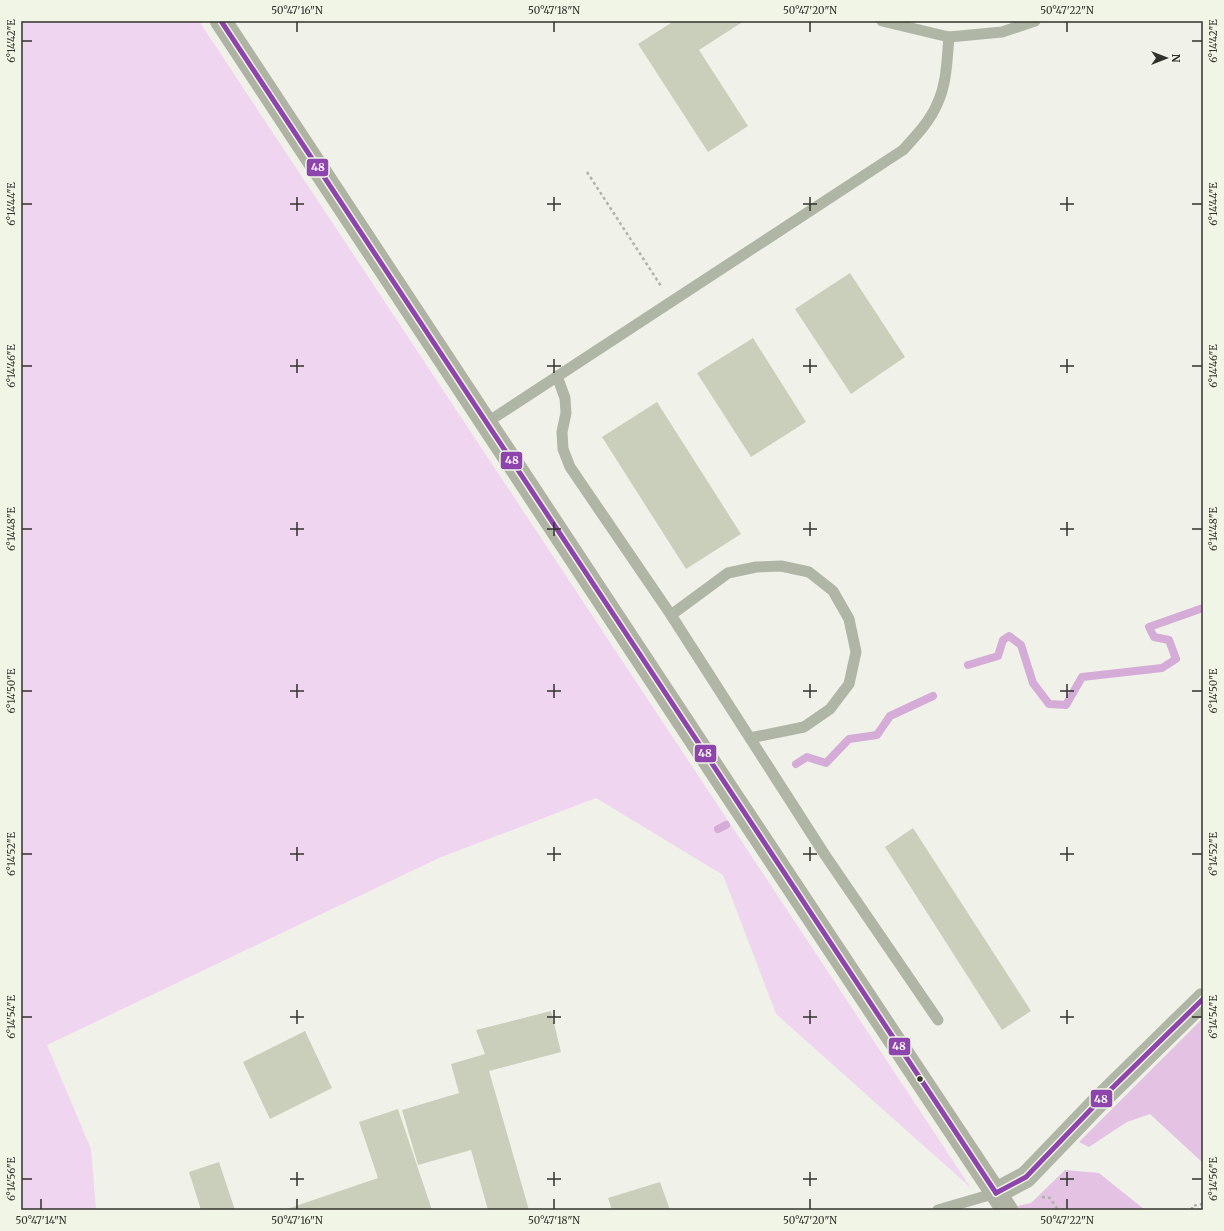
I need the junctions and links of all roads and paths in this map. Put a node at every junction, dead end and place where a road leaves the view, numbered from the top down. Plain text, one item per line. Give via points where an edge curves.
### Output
1 (221, 21) edge
2 (882, 21) edge
3 (1035, 21) edge
4 (948, 37) junction
5 (588, 172) dead end
6 (671, 301) junction
7 (556, 376) junction
8 (486, 423) junction
9 (671, 616) junction
10 (750, 738) junction
11 (1203, 1000) edge
12 (938, 1020) dead end
13 (1002, 1202) edge
14 (1203, 1204) edge
15 (938, 1210) edge
16 (1192, 1210) edge

1 - 8 street
2 - 4 lane
3 - 4 lane via 1002,32
4 - 6 lane via 945,74 938,102 923,128 903,150
5 - 6 path
6 - 7 lane
7 - 8 lane
7 - 9 lane via 565,398 562,449 570,466
8 - 13 street
9 - 10 lane
9 - 10 lane via 728,573 756,567 781,566 809,572 833,592 849,619 856,652 849,684 830,709 804,727
10 - 12 lane via 825,855
11 - 13 street via 1099,1101
13 - 15 lane
14 - 16 path via 1192,1206

